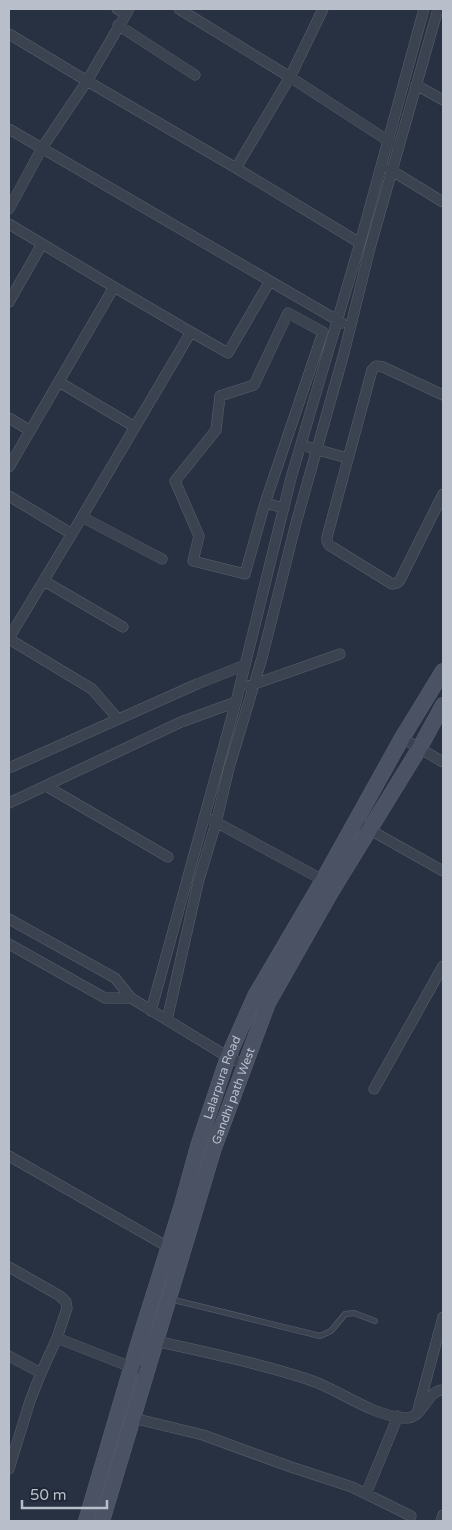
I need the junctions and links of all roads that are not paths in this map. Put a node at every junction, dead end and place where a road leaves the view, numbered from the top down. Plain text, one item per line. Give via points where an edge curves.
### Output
1 (178, 9) edge
2 (324, 9) edge
3 (424, 9) edge
4 (439, 9) edge
5 (124, 10) edge
6 (443, 11) edge
7 (118, 25) junction
8 (9, 34) edge
9 (195, 75) dead end
10 (290, 77) junction
11 (87, 81) junction
12 (416, 85) junction
13 (443, 100) edge
14 (9, 129) edge
15 (388, 140) junction
16 (398, 147) junction
17 (42, 148) junction
18 (381, 164) junction
19 (236, 168) junction
20 (393, 171) junction
21 (443, 202) edge
22 (9, 209) edge
23 (9, 224) edge
24 (42, 244) junction
25 (360, 244) junction
26 (270, 281) junction
27 (114, 287) junction
28 (9, 302) edge
29 (338, 321) junction
30 (351, 327) junction
31 (191, 332) junction
32 (59, 382) junction
33 (443, 395) edge
34 (9, 418) edge
35 (135, 427) junction
36 (29, 430) junction
37 (301, 445) junction
38 (317, 449) junction
39 (347, 458) junction
40 (9, 467) edge
41 (443, 494) edge
42 (9, 496) edge
43 (302, 501) junction
44 (265, 503) junction
45 (285, 503) junction
46 (82, 517) junction
47 (72, 534) junction
48 (162, 559) dead end
49 (44, 581) junction
50 (265, 584) junction
51 (280, 588) junction
52 (123, 626) dead end
53 (9, 638) edge
54 (340, 654) dead end
55 (245, 665) junction
56 (443, 671) edge
57 (254, 684) junction
58 (239, 690) junction
59 (236, 702) junction
60 (443, 705) edge
61 (118, 719) junction
62 (402, 738) junction
63 (419, 749) junction
64 (443, 762) edge
65 (9, 768) edge
66 (46, 786) junction
67 (9, 803) edge
68 (204, 816) junction
69 (216, 823) junction
70 (362, 826) junction
71 (168, 856) dead end
72 (443, 870) edge
73 (323, 880) junction
74 (9, 919) edge
75 (9, 944) edge
76 (442, 971) edge
77 (131, 998) junction
78 (151, 1011) junction
79 (167, 1020) junction
80 (228, 1057) junction
81 (244, 1064) junction
82 (374, 1089) dead end
83 (9, 1156) edge
84 (168, 1248) junction
85 (9, 1267) edge
86 (168, 1298) junction
87 (443, 1317) edge
88 (375, 1321) dead end
89 (57, 1338) junction
90 (155, 1341) junction
91 (9, 1356) edge
92 (131, 1367) junction
93 (146, 1371) junction
94 (41, 1373) junction
95 (443, 1390) edge
96 (417, 1414) junction
97 (398, 1416) junction
98 (133, 1418) junction
99 (9, 1469) edge
100 (366, 1494) junction
101 (443, 1515) edge
102 (411, 1516) dead end
103 (86, 1521) edge
104 (102, 1521) edge
105 (441, 1521) edge

1 - 10 street
2 - 10 street
3 - 15 street
4 - 6 street
4 - 12 street
5 - 7 street
7 - 9 street
7 - 11 street
8 - 11 street
10 - 15 street
10 - 19 street
11 - 17 street
11 - 19 street
12 - 13 street
12 - 16 street
14 - 17 street
15 - 16 street
15 - 18 street
16 - 20 street
17 - 22 street
17 - 26 street
18 - 20 street
18 - 25 street
19 - 25 street
20 - 21 street
20 - 30 street
23 - 24 street
24 - 27 street
24 - 28 street
25 - 29 street
26 - 29 street
26 - 31 street via 228,353
27 - 31 street
27 - 32 street
29 - 30 street
29 - 37 street
30 - 38 street
31 - 35 street
32 - 35 street
32 - 36 street
33 - 39 street via 376,366 372,370
34 - 36 street
35 - 46 street
36 - 40 street
37 - 38 street
37 - 45 street
38 - 39 street
38 - 43 street
39 - 41 street via 327,541 336,550 392,584 400,580
42 - 47 street
43 - 45 street
43 - 51 street
44 - 44 street via 245,574 193,560 199,536 175,481 216,430 220,396 254,385 288,313 323,332
44 - 45 street
45 - 50 street
46 - 47 street
46 - 48 street
47 - 49 street
49 - 52 street
49 - 53 street
50 - 51 street
50 - 55 street
51 - 57 street
53 - 61 street via 92,689
54 - 57 street
55 - 58 street
55 - 61 street
56 - 62 street, Lalarpura Road
57 - 58 street
57 - 69 street
58 - 59 street
59 - 66 street via 181,722
59 - 68 street
60 - 63 street, Gandhi path West
61 - 65 street
62 - 63 street
62 - 70 street, Lalarpura Road
63 - 64 street
63 - 70 street, Gandhi path West
66 - 67 street
66 - 71 street
68 - 69 street
68 - 78 street
69 - 73 street
69 - 79 street via 198,883
70 - 72 street
70 - 73 street, Lalarpura Road
70 - 81 street, Gandhi path West via 331,892 268,1003
73 - 80 street, Lalarpura Road via 255,996
74 - 77 street via 115,978
75 - 77 street via 105,998
76 - 82 street
77 - 78 street
78 - 79 street
79 - 80 street
80 - 81 street
80 - 84 street, Lalarpura Road
81 - 86 street, Gandhi path West via 214,1148
83 - 84 street
84 - 92 street, Lalarpura Road
85 - 89 street via 66,1302
86 - 88 lane via 320,1336 331,1331 345,1314 354,1313
86 - 90 street, Gandhi path West
87 - 96 street
89 - 92 street
89 - 94 street
90 - 93 street, Gandhi path West
90 - 97 street via 309,1379 381,1414
91 - 94 street
92 - 93 street
92 - 103 street, Lalarpura Road
93 - 98 street, Gandhi path West
94 - 99 street
95 - 96 street via 432,1395
96 - 97 street via 407,1418
97 - 100 street
98 - 100 street via 204,1435
98 - 104 street, Gandhi path West
100 - 102 street
101 - 105 street

